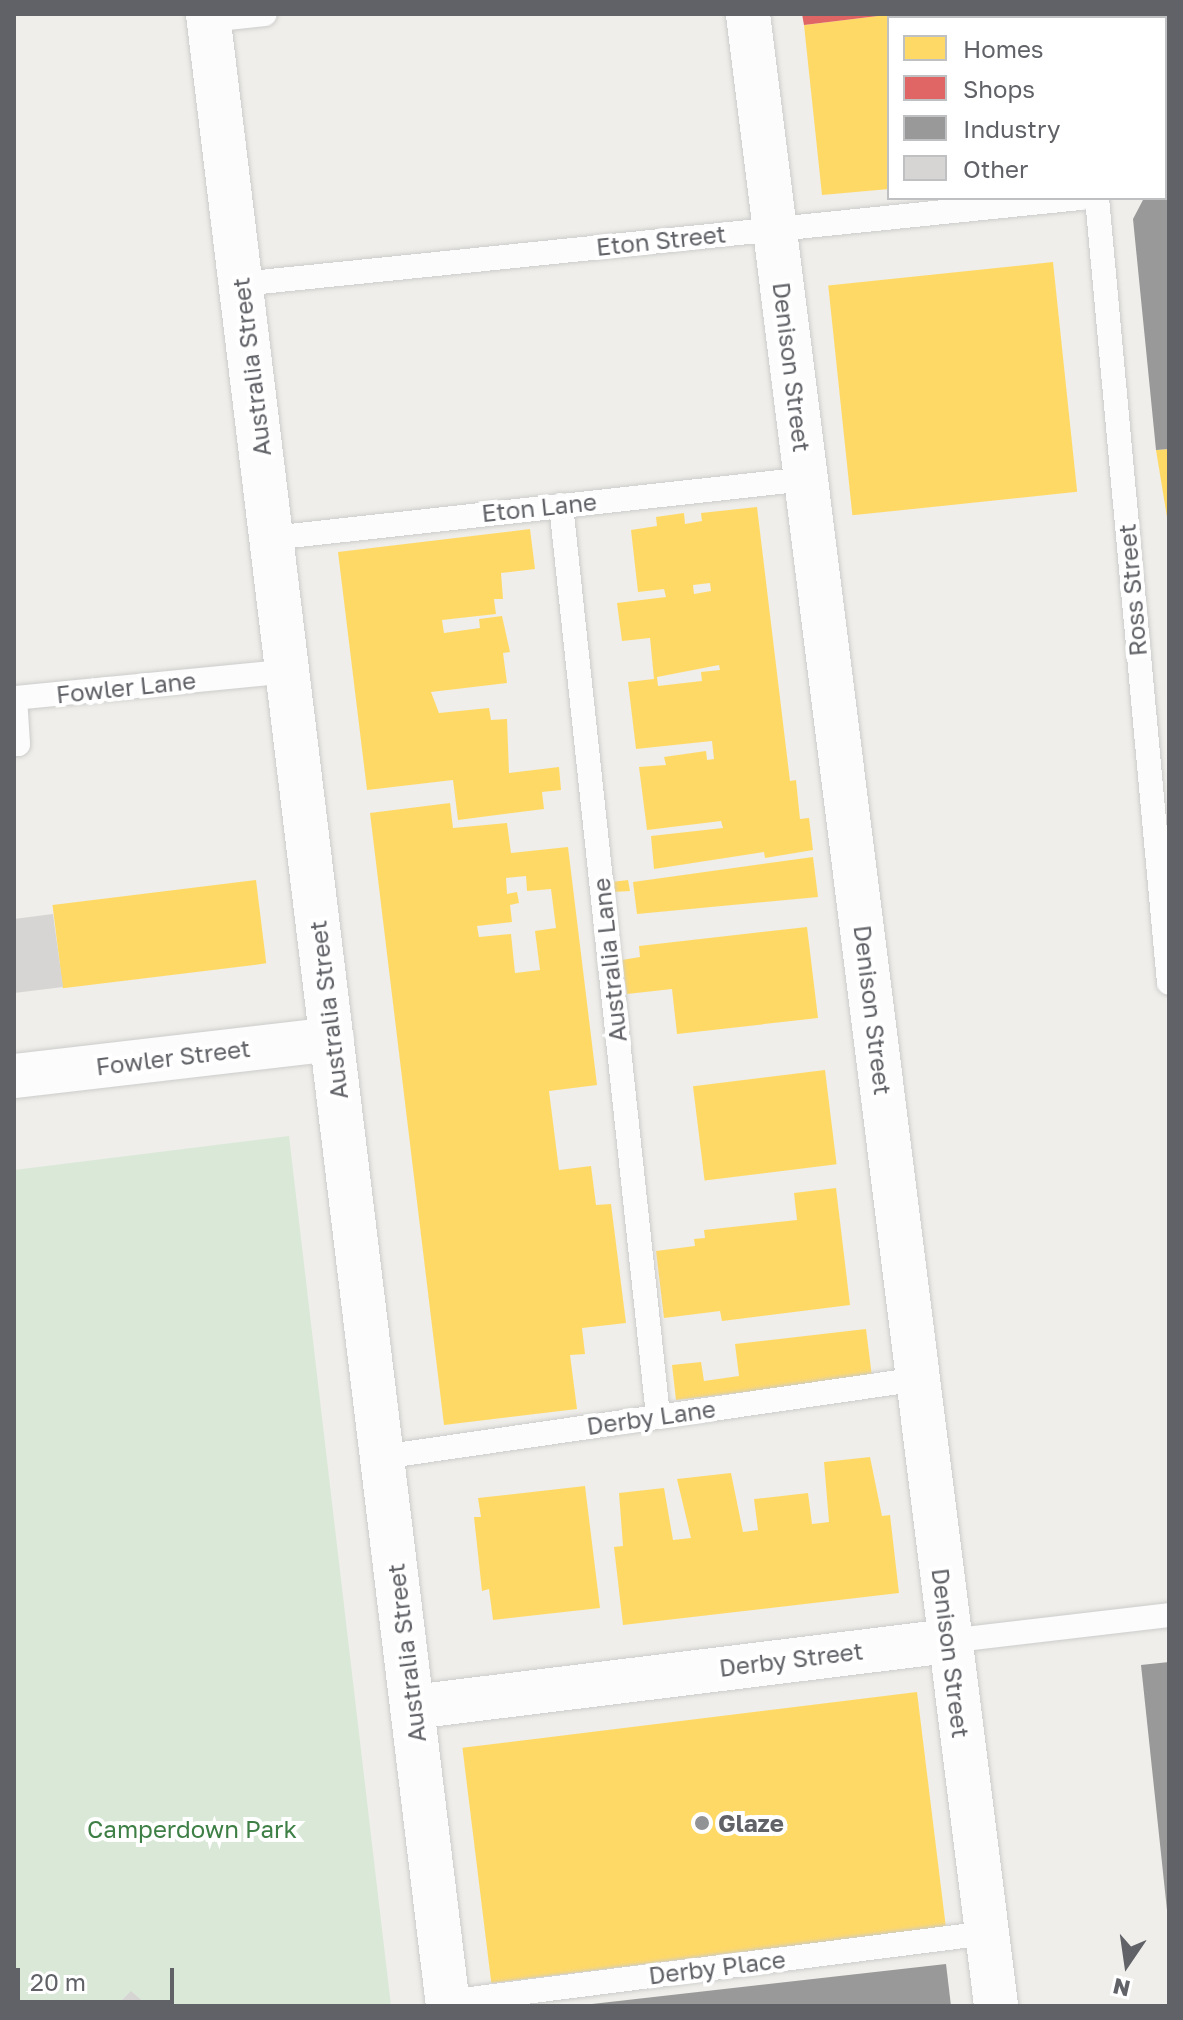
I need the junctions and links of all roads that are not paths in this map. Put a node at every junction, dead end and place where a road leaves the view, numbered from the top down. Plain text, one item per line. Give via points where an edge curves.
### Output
1 (265, 14) edge
2 (748, 14) edge
3 (209, 17) edge
4 (1061, 200) edge
5 (1097, 200) edge
6 (775, 228) junction
7 (241, 284) junction
8 (806, 479) junction
9 (561, 505) junction
10 (272, 538) junction
11 (288, 671) junction
12 (14, 695) edge
13 (14, 744) edge
14 (1169, 983) edge
15 (332, 1039) junction
16 (14, 1076) edge
17 (919, 1379) junction
18 (658, 1415) junction
19 (382, 1457) junction
20 (1169, 1615) edge
21 (948, 1641) junction
22 (413, 1707) junction
23 (987, 1933) junction
24 (448, 2004) edge
25 (996, 2006) edge

1 - 3 lane
2 - 6 street, Denison Street
3 - 7 street, Australia Street
4 - 6 lane, Eton Street
5 - 14 lane, Ross Street
6 - 7 lane, Eton Street
6 - 8 street, Denison Street
7 - 10 street, Australia Street
8 - 9 lane, Eton Lane
8 - 17 street, Denison Street
9 - 10 lane, Eton Lane
9 - 18 lane, Australia Lane
10 - 11 street, Australia Street
11 - 12 lane, Fowler Lane
11 - 15 street, Australia Street
12 - 13 lane, Fowler Lane
15 - 16 street, Fowler Street
15 - 19 street, Australia Street
17 - 18 lane, Derby Lane
17 - 21 street, Denison Street
18 - 19 lane, Derby Lane
19 - 22 street, Australia Street
20 - 21 lane, Derby Street
21 - 22 street, Derby Street
21 - 23 street, Denison Street
22 - 24 street, Australia Street
23 - 24 lane, Derby Place
23 - 25 street, Denison Street

